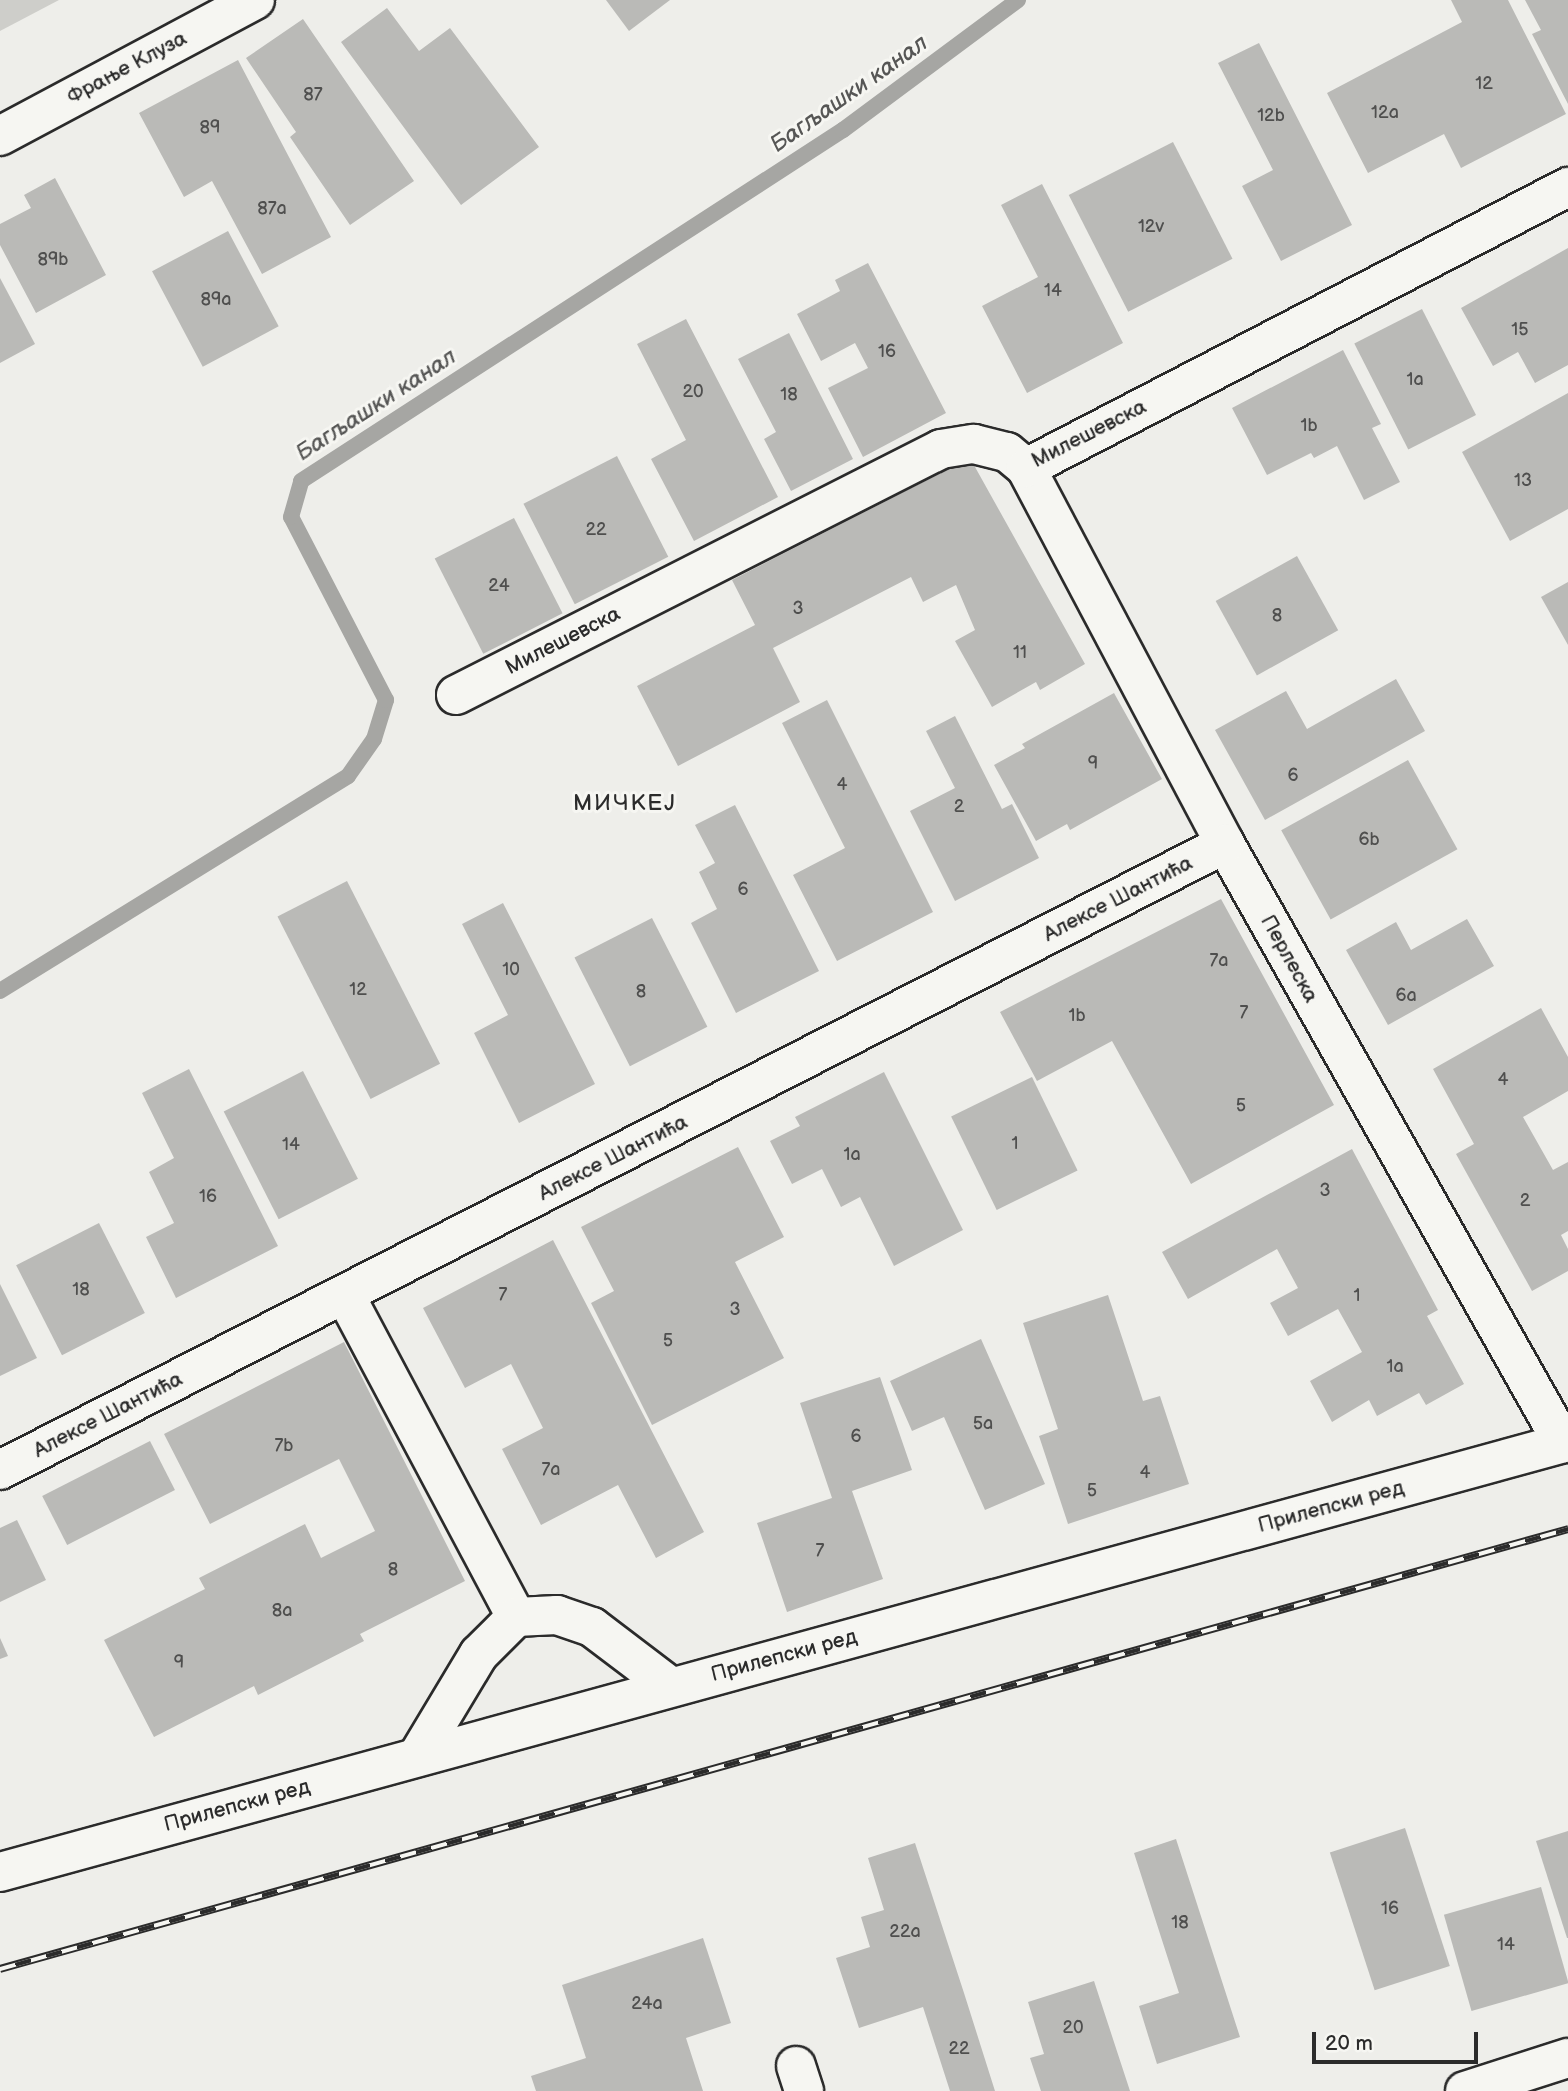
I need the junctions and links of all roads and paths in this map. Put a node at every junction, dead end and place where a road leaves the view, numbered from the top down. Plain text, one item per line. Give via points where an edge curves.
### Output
1 (254, 0) edge
2 (0, 136) edge
3 (1568, 187) edge
4 (1026, 468) junction
5 (456, 695) dead end
6 (1225, 844) junction
7 (345, 1294) junction
8 (1565, 1443) edge
9 (0, 1470) edge
10 (516, 1617) junction
11 (671, 1686) junction
12 (417, 1757) junction
13 (0, 1872) edge
14 (1568, 2058) edge
15 (1465, 2091) edge

1 - 2 street, Фрање Клуза
3 - 4 street, Милешевска
4 - 5 street, Милешевска via 1007,452 974,444 941,449
4 - 6 street, Перлеска
6 - 7 street, Алексе Шантића
6 - 8 street, Перлеска
7 - 9 street, Алексе Шантића
7 - 10 street
8 - 11 street, Прилепски ред
10 - 11 street via 556,1615 592,1627
10 - 12 street via 478,1654
11 - 12 street, Прилепски ред
12 - 13 street, Прилепски ред
14 - 15 street

